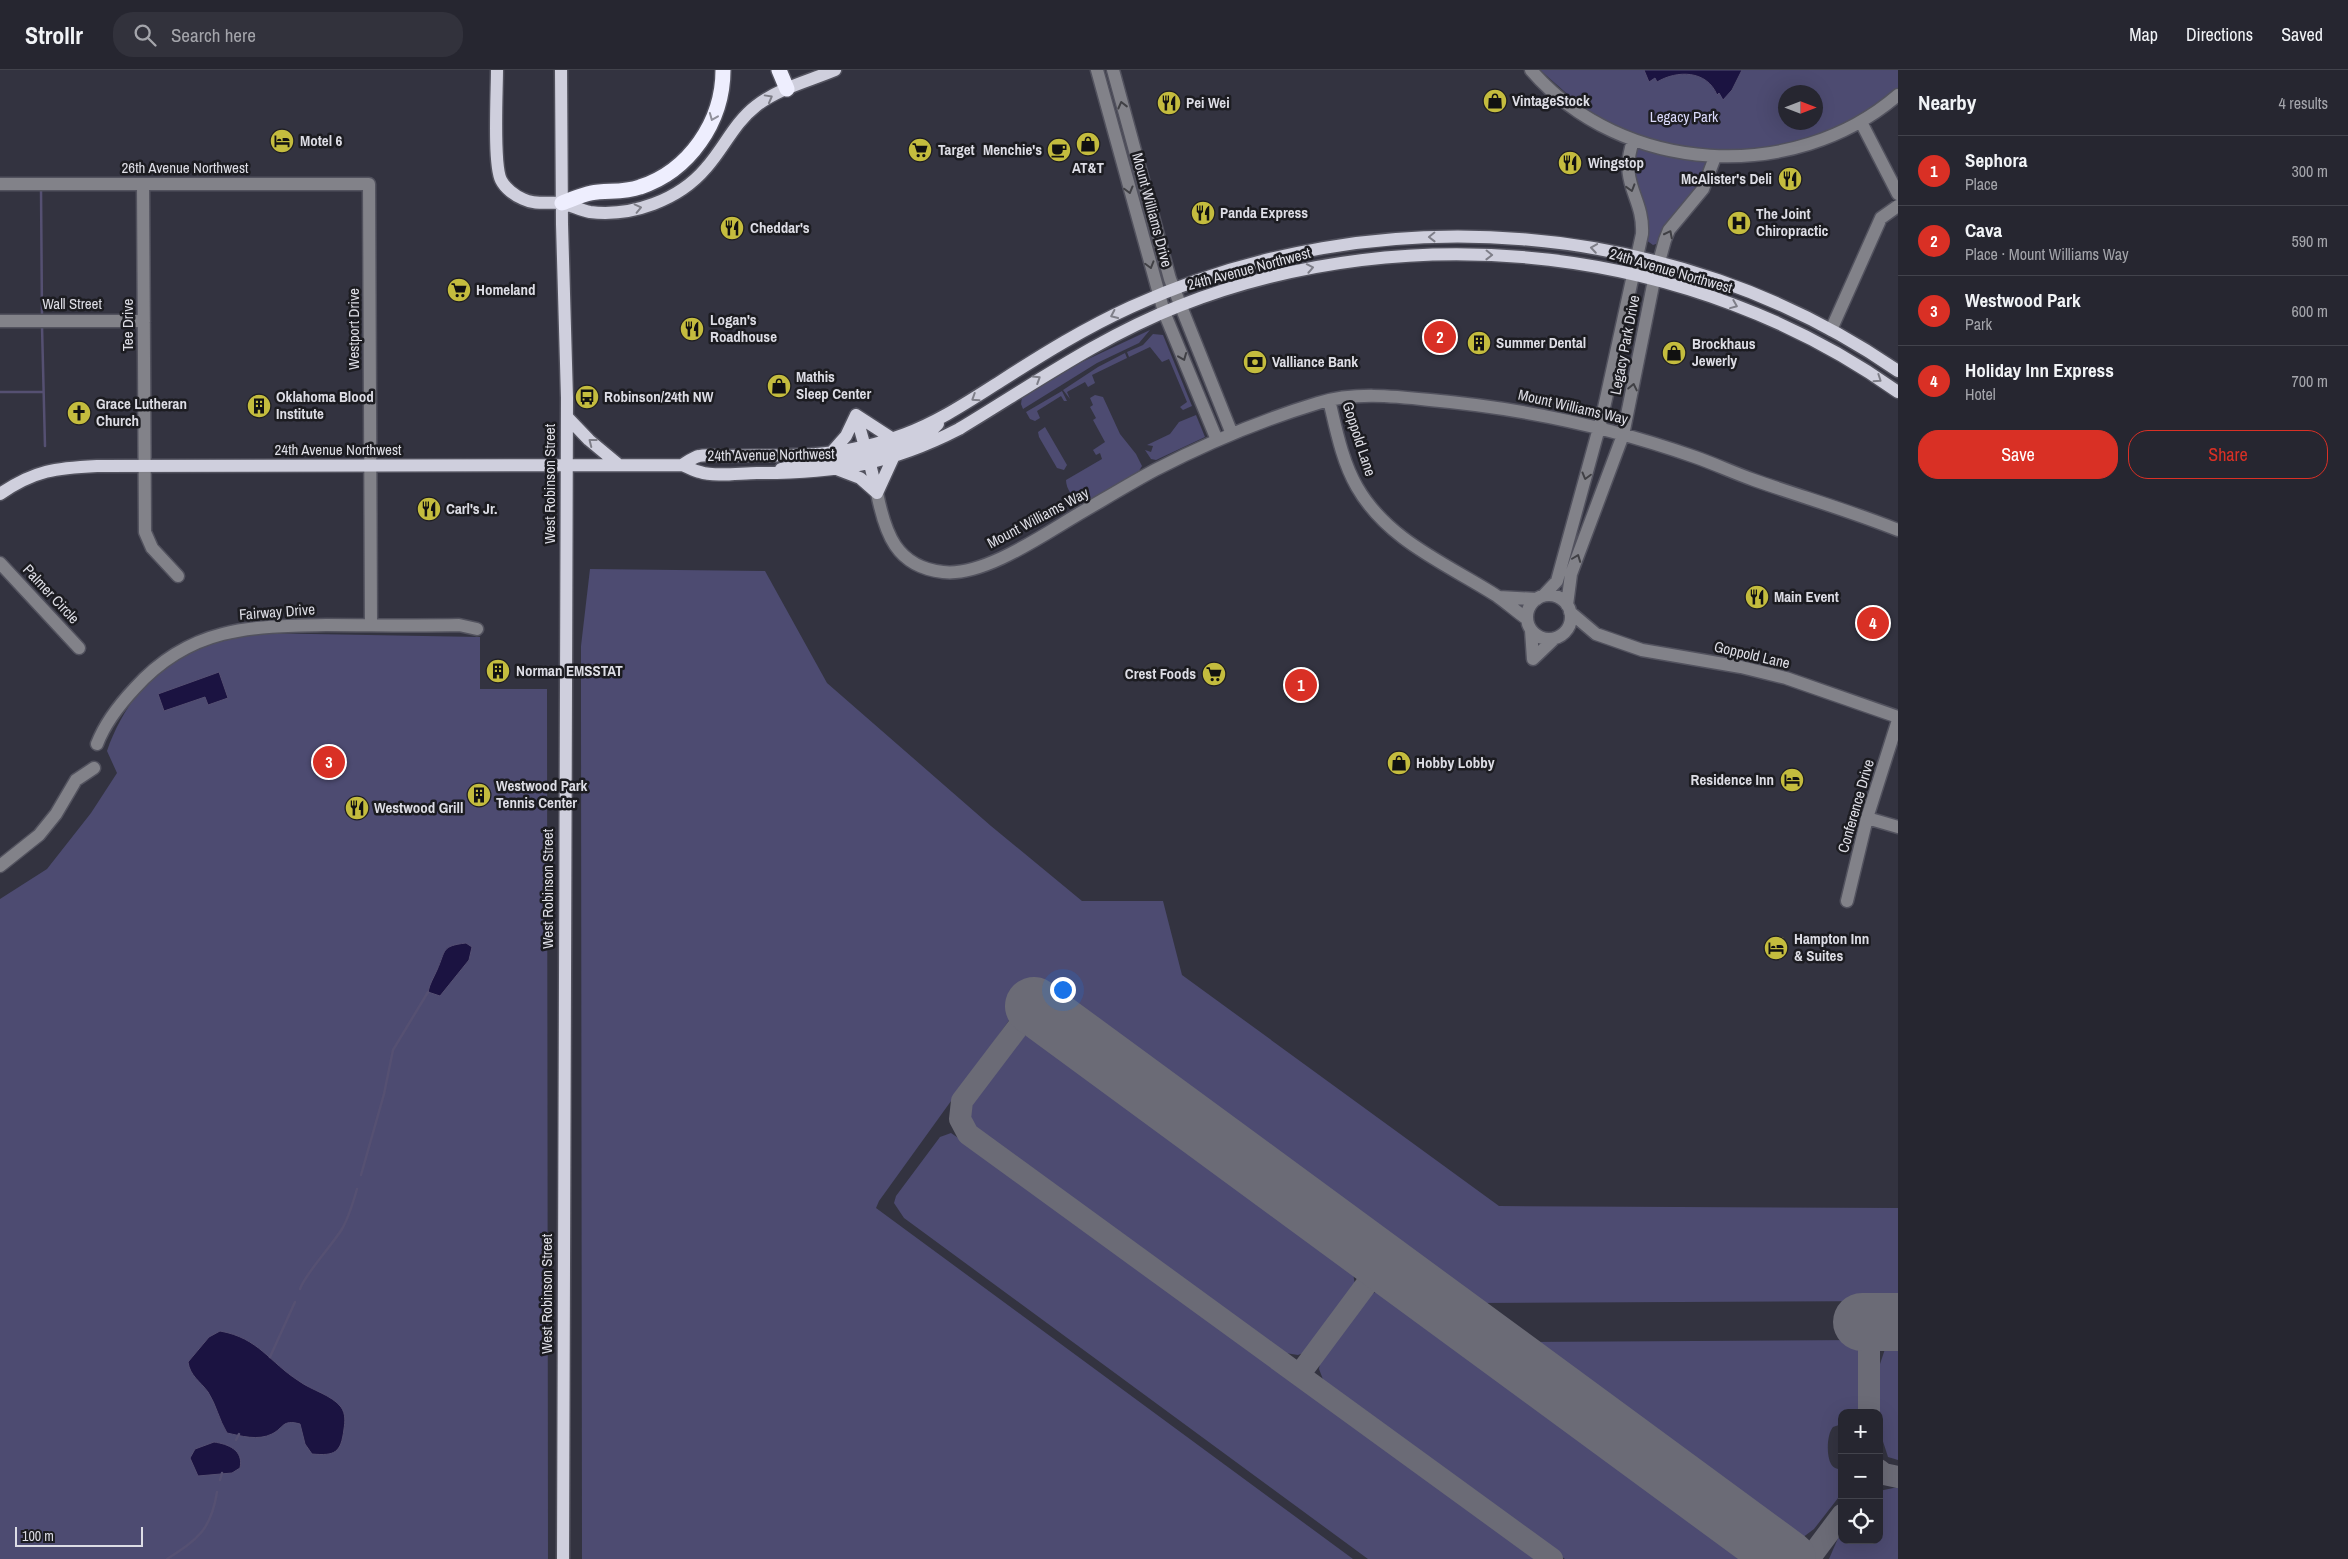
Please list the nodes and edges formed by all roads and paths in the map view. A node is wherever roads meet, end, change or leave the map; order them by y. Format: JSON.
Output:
{"nodes":[{"id":1,"x":497,"y":70,"type":"edge"},
{"id":2,"x":561,"y":70,"type":"edge"},
{"id":3,"x":723,"y":70,"type":"edge"},
{"id":4,"x":779,"y":70,"type":"edge"},
{"id":5,"x":788,"y":70,"type":"edge"},
{"id":6,"x":835,"y":70,"type":"edge"},
{"id":7,"x":1097,"y":70,"type":"edge"},
{"id":8,"x":1113,"y":70,"type":"edge"},
{"id":9,"x":1531,"y":70,"type":"edge"},
{"id":10,"x":791,"y":88,"type":"junction"},
{"id":11,"x":1898,"y":95,"type":"edge"},
{"id":12,"x":1861,"y":122,"type":"junction"},
{"id":13,"x":1633,"y":141,"type":"junction"},
{"id":14,"x":1715,"y":157,"type":"junction"},
{"id":15,"x":0,"y":184,"type":"edge"},
{"id":16,"x":143,"y":184,"type":"junction"},
{"id":17,"x":369,"y":184,"type":"joint"},
{"id":18,"x":1898,"y":194,"type":"edge"},
{"id":19,"x":562,"y":203,"type":"junction"},
{"id":20,"x":1898,"y":206,"type":"edge"},
{"id":21,"x":1637,"y":256,"type":"junction"},
{"id":22,"x":1659,"y":261,"type":"junction"},
{"id":23,"x":1633,"y":274,"type":"junction"},
{"id":24,"x":1654,"y":280,"type":"junction"},
{"id":25,"x":1174,"y":290,"type":"junction"},
{"id":26,"x":1159,"y":296,"type":"junction"},
{"id":27,"x":1179,"y":306,"type":"junction"},
{"id":28,"x":1164,"y":312,"type":"junction"},
{"id":29,"x":0,"y":321,"type":"edge"},
{"id":30,"x":144,"y":321,"type":"junction"},
{"id":31,"x":1831,"y":330,"type":"junction"},
{"id":32,"x":1898,"y":371,"type":"edge"},
{"id":33,"x":1898,"y":392,"type":"edge"},
{"id":34,"x":1329,"y":400,"type":"junction"},
{"id":35,"x":856,"y":414,"type":"junction"},
{"id":36,"x":946,"y":416,"type":"junction"},
{"id":37,"x":567,"y":417,"type":"junction"},
{"id":38,"x":1599,"y":429,"type":"junction"},
{"id":39,"x":1232,"y":434,"type":"junction"},
{"id":40,"x":1623,"y":435,"type":"junction"},
{"id":41,"x":893,"y":438,"type":"junction"},
{"id":42,"x":1217,"y":440,"type":"junction"},
{"id":43,"x":865,"y":446,"type":"junction"},
{"id":44,"x":831,"y":453,"type":"junction"},
{"id":45,"x":893,"y":458,"type":"junction"},
{"id":46,"x":870,"y":464,"type":"junction"},
{"id":47,"x":566,"y":465,"type":"junction"},
{"id":48,"x":619,"y":465,"type":"junction"},
{"id":49,"x":682,"y":465,"type":"junction"},
{"id":50,"x":144,"y":466,"type":"junction"},
{"id":51,"x":370,"y":466,"type":"junction"},
{"id":52,"x":838,"y":470,"type":"junction"},
{"id":53,"x":765,"y":473,"type":"junction"},
{"id":54,"x":877,"y":493,"type":"junction"},
{"id":55,"x":0,"y":494,"type":"edge"},
{"id":56,"x":1898,"y":530,"type":"edge"},
{"id":57,"x":0,"y":563,"type":"edge"},
{"id":58,"x":178,"y":576,"type":"dead end"},
{"id":59,"x":1499,"y":597,"type":"junction"},
{"id":60,"x":1540,"y":597,"type":"junction"},
{"id":61,"x":1568,"y":609,"type":"junction"},
{"id":62,"x":371,"y":624,"type":"junction"},
{"id":63,"x":1529,"y":625,"type":"junction"},
{"id":64,"x":477,"y":629,"type":"dead end"},
{"id":65,"x":1596,"y":634,"type":"junction"},
{"id":66,"x":1559,"y":636,"type":"junction"},
{"id":67,"x":79,"y":648,"type":"dead end"},
{"id":68,"x":1898,"y":719,"type":"edge"},
{"id":69,"x":97,"y":744,"type":"dead end"},
{"id":70,"x":94,"y":768,"type":"dead end"},
{"id":71,"x":1867,"y":818,"type":"junction"},
{"id":72,"x":1898,"y":827,"type":"edge"},
{"id":73,"x":0,"y":866,"type":"edge"},
{"id":74,"x":1847,"y":901,"type":"dead end"},
{"id":75,"x":563,"y":1559,"type":"edge"}],
"edges":[{"from":1,"to":19,"type":"main road"},
{"from":2,"to":19,"type":"main road","name":"West Robinson Street"},
{"from":3,"to":19,"type":"highway","one_way":true},
{"from":4,"to":10,"type":"highway"},
{"from":5,"to":10,"type":"highway"},
{"from":6,"to":10,"type":"main road"},
{"from":7,"to":26,"type":"street","name":"Mount Williams Drive","one_way":true},
{"from":25,"to":8,"type":"street","name":"Mount Williams Drive","one_way":true},
{"from":9,"to":13,"type":"street"},
{"from":19,"to":10,"type":"main road","one_way":true},
{"from":11,"to":12,"type":"street"},
{"from":12,"to":14,"type":"street"},
{"from":12,"to":18,"type":"street"},
{"from":13,"to":14,"type":"street"},
{"from":13,"to":21,"type":"street","name":"Legacy Park Drive","one_way":true},
{"from":22,"to":14,"type":"street","name":"Legacy Park Drive","one_way":true},
{"from":15,"to":16,"type":"street","name":"26th Avenue Northwest"},
{"from":16,"to":17,"type":"street","name":"26th Avenue Northwest"},
{"from":16,"to":30,"type":"street","name":"Tee Drive"},
{"from":17,"to":51,"type":"street","name":"Westport Drive"},
{"from":19,"to":37,"type":"main road","name":"West Robinson Street"},
{"from":20,"to":31,"type":"street"},
{"from":21,"to":22,"type":"main road","name":"24th Avenue Northwest"},
{"from":21,"to":23,"type":"street","name":"Legacy Park Drive"},
{"from":21,"to":25,"type":"main road","name":"24th Avenue Northwest","one_way":true},
{"from":22,"to":24,"type":"street","name":"Legacy Park Drive"},
{"from":22,"to":31,"type":"main road","name":"24th Avenue Northwest"},
{"from":23,"to":24,"type":"main road","name":"24th Avenue Northwest"},
{"from":27,"to":23,"type":"main road","name":"24th Avenue Northwest","one_way":true},
{"from":23,"to":38,"type":"street","name":"Legacy Park Drive"},
{"from":24,"to":33,"type":"main road","name":"24th Avenue Northwest","one_way":true},
{"from":40,"to":24,"type":"street","name":"Legacy Park Drive","one_way":true},
{"from":25,"to":26,"type":"main road","name":"24th Avenue Northwest"},
{"from":25,"to":27,"type":"street","name":"Mount Williams Drive"},
{"from":26,"to":28,"type":"street","name":"Mount Williams Drive"},
{"from":26,"to":36,"type":"main road","name":"24th Avenue Northwest","one_way":true},
{"from":27,"to":28,"type":"main road","name":"24th Avenue Northwest"},
{"from":27,"to":39,"type":"street","name":"Mount Williams Drive"},
{"from":28,"to":42,"type":"street","name":"Mount Williams Drive","one_way":true},
{"from":45,"to":28,"type":"main road","name":"24th Avenue Northwest","one_way":true},
{"from":29,"to":30,"type":"street","name":"Wall Street"},
{"from":30,"to":50,"type":"street","name":"Tee Drive"},
{"from":31,"to":32,"type":"main road","name":"24th Avenue Northwest"},
{"from":34,"to":38,"type":"street","name":"Mount Williams Way"},
{"from":34,"to":39,"type":"street","name":"Mount Williams Way"},
{"from":34,"to":59,"type":"street","name":"Goppold Lane"},
{"from":35,"to":41,"type":"main road"},
{"from":35,"to":43,"type":"main road"},
{"from":35,"to":44,"type":"main road"},
{"from":36,"to":41,"type":"main road","name":"24th Avenue Northwest"},
{"from":36,"to":46,"type":"main road"},
{"from":37,"to":47,"type":"main road","name":"West Robinson Street"},
{"from":48,"to":37,"type":"main road","one_way":true},
{"from":38,"to":40,"type":"street","name":"Mount Williams Way"},
{"from":38,"to":60,"type":"street","name":"Legacy Park Drive","one_way":true},
{"from":39,"to":42,"type":"street","name":"Mount Williams Way"},
{"from":40,"to":56,"type":"street","name":"Mount Williams Way"},
{"from":61,"to":40,"type":"street","name":"Legacy Park Drive","one_way":true},
{"from":41,"to":43,"type":"main road","name":"24th Avenue Northwest"},
{"from":42,"to":54,"type":"street","name":"Mount Williams Way"},
{"from":43,"to":44,"type":"main road","name":"24th Avenue Northwest"},
{"from":43,"to":53,"type":"main road"},
{"from":44,"to":49,"type":"main road","name":"24th Avenue Northwest"},
{"from":45,"to":46,"type":"main road","name":"24th Avenue Northwest"},
{"from":45,"to":54,"type":"main road"},
{"from":46,"to":52,"type":"main road","name":"24th Avenue Northwest"},
{"from":46,"to":54,"type":"main road"},
{"from":47,"to":48,"type":"main road","name":"24th Avenue Northwest"},
{"from":47,"to":51,"type":"main road","name":"24th Avenue Northwest"},
{"from":47,"to":75,"type":"main road","name":"West Robinson Street"},
{"from":48,"to":49,"type":"main road","name":"24th Avenue Northwest"},
{"from":49,"to":53,"type":"main road","name":"24th Avenue Northwest"},
{"from":50,"to":51,"type":"main road","name":"24th Avenue Northwest"},
{"from":50,"to":55,"type":"main road","name":"24th Avenue Northwest"},
{"from":50,"to":58,"type":"street","name":"Tee Drive"},
{"from":51,"to":62,"type":"street","name":"Westport Drive"},
{"from":52,"to":53,"type":"main road","name":"24th Avenue Northwest"},
{"from":52,"to":54,"type":"main road"},
{"from":57,"to":67,"type":"street","name":"Palmer Circle"},
{"from":59,"to":60,"type":"street","name":"Goppold Lane"},
{"from":59,"to":63,"type":"street","name":"Goppold Lane"},
{"from":60,"to":61,"type":"street"},
{"from":60,"to":63,"type":"street"},
{"from":61,"to":65,"type":"street","name":"Goppold Lane"},
{"from":61,"to":66,"type":"street"},
{"from":62,"to":64,"type":"street","name":"Fairway Drive"},
{"from":62,"to":69,"type":"street","name":"Fairway Drive"},
{"from":63,"to":66,"type":"street"},
{"from":63,"to":66,"type":"street"},
{"from":65,"to":66,"type":"street","name":"Goppold Lane"},
{"from":65,"to":68,"type":"street","name":"Goppold Lane"},
{"from":68,"to":71,"type":"street","name":"Conference Drive"},
{"from":70,"to":73,"type":"street"},
{"from":71,"to":72,"type":"street"},
{"from":71,"to":74,"type":"street","name":"Conference Drive"}]}
